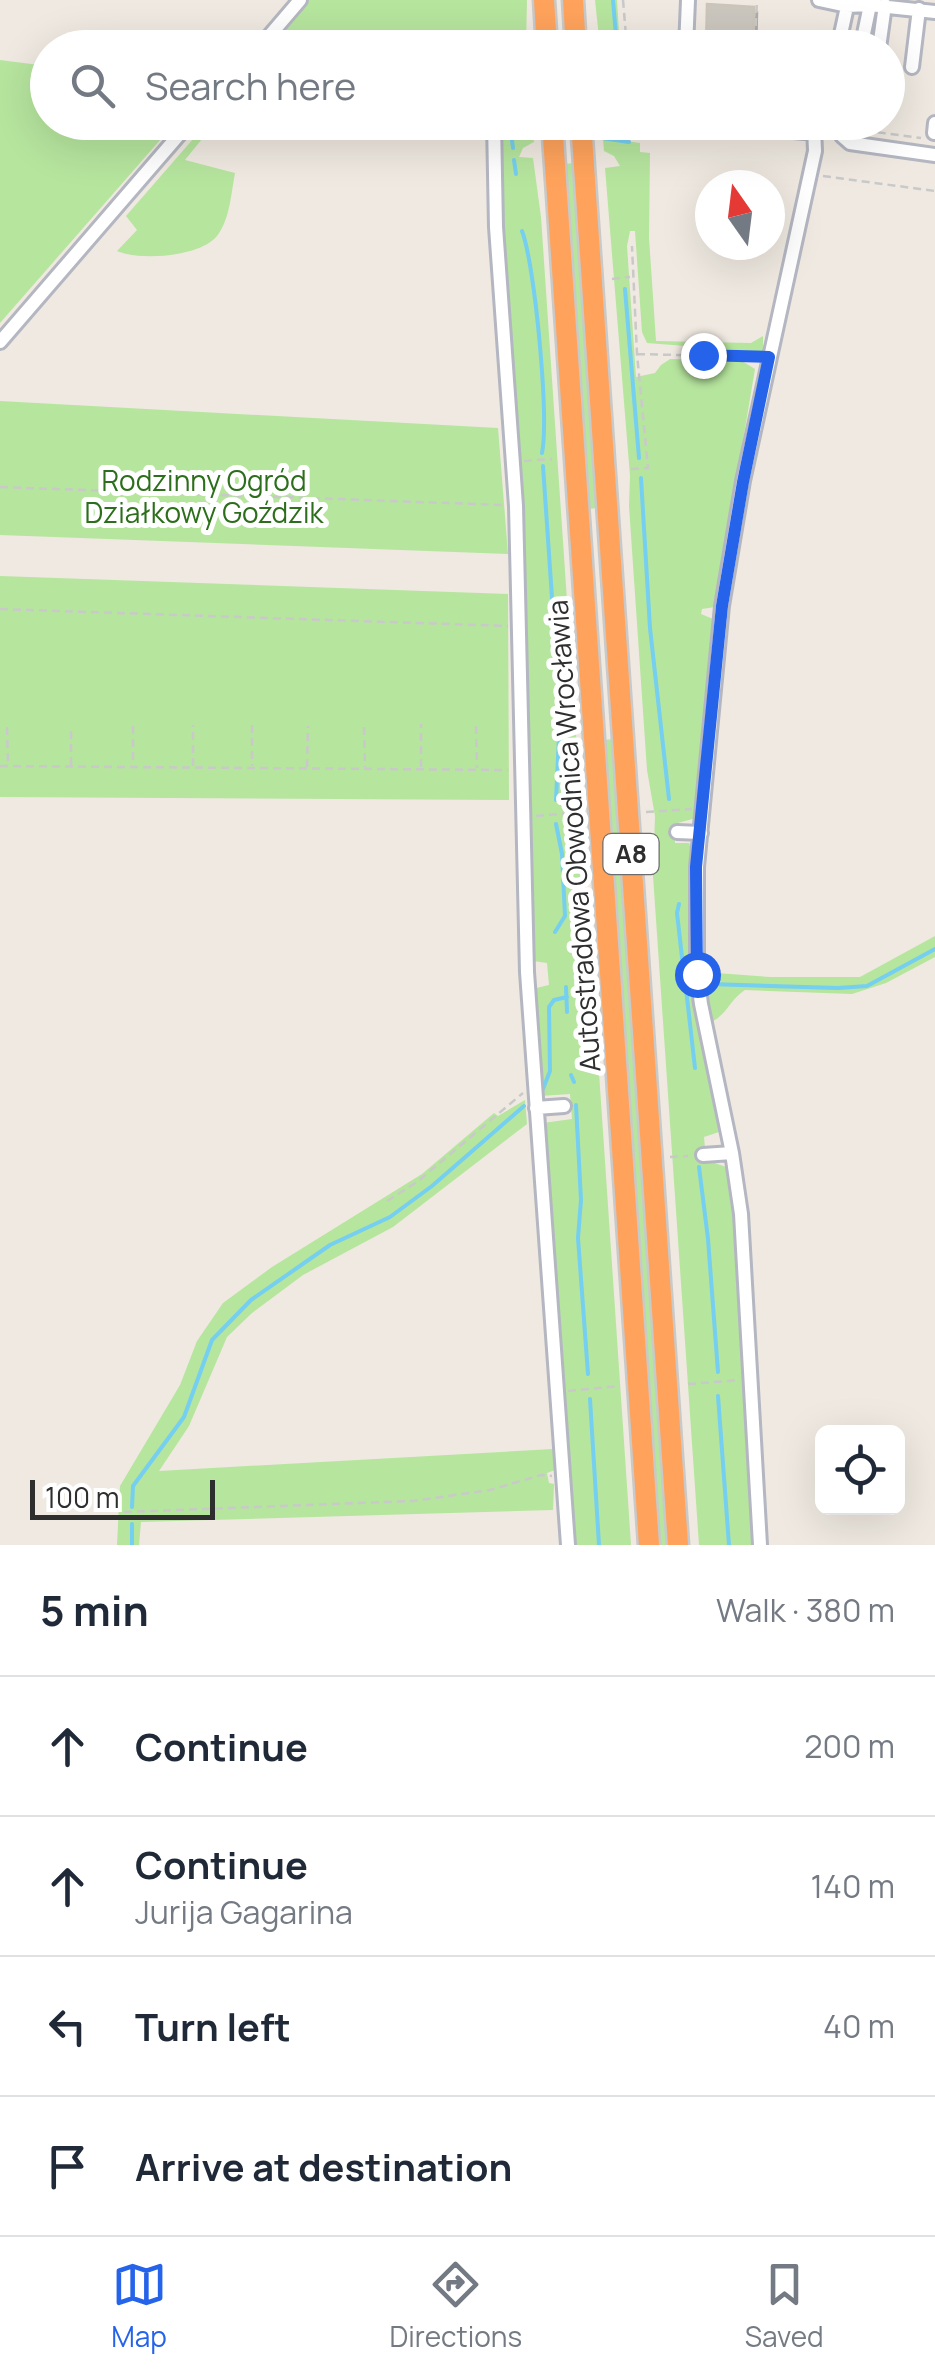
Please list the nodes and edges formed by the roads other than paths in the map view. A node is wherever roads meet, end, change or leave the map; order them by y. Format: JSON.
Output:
{"nodes":[{"id":1,"x":300,"y":0,"type":"edge"},
{"id":2,"x":544,"y":0,"type":"edge"},
{"id":3,"x":573,"y":0,"type":"edge"},
{"id":4,"x":688,"y":0,"type":"edge"},
{"id":5,"x":819,"y":0,"type":"edge"},
{"id":6,"x":848,"y":3,"type":"edge"},
{"id":7,"x":877,"y":5,"type":"junction"},
{"id":8,"x":919,"y":9,"type":"junction"},
{"id":9,"x":935,"y":12,"type":"edge"},
{"id":10,"x":274,"y":30,"type":"edge"},
{"id":11,"x":546,"y":30,"type":"edge"},
{"id":12,"x":575,"y":30,"type":"edge"},
{"id":13,"x":687,"y":30,"type":"edge"},
{"id":14,"x":842,"y":30,"type":"edge"},
{"id":15,"x":868,"y":30,"type":"edge"},
{"id":16,"x":878,"y":30,"type":"edge"},
{"id":17,"x":912,"y":68,"type":"dead end"},
{"id":18,"x":935,"y":124,"type":"edge"},
{"id":19,"x":934,"y":136,"type":"edge"},
{"id":20,"x":174,"y":140,"type":"edge"},
{"id":21,"x":494,"y":140,"type":"edge"},
{"id":22,"x":553,"y":140,"type":"edge"},
{"id":23,"x":583,"y":140,"type":"edge"},
{"id":24,"x":816,"y":140,"type":"edge"},
{"id":25,"x":846,"y":140,"type":"edge"},
{"id":26,"x":935,"y":155,"type":"edge"},
{"id":27,"x":0,"y":342,"type":"edge"},
{"id":28,"x":677,"y":832,"type":"dead end"},
{"id":29,"x":701,"y":833,"type":"junction"},
{"id":30,"x":564,"y":1106,"type":"dead end"},
{"id":31,"x":536,"y":1108,"type":"junction"},
{"id":32,"x":732,"y":1153,"type":"junction"},
{"id":33,"x":704,"y":1155,"type":"road end"},
{"id":34,"x":568,"y":1545,"type":"edge"},
{"id":35,"x":649,"y":1545,"type":"edge"},
{"id":36,"x":678,"y":1545,"type":"edge"},
{"id":37,"x":760,"y":1545,"type":"edge"}],
"edges":[{"from":1,"to":10,"type":"street"},
{"from":2,"to":11,"type":"highway"},
{"from":3,"to":12,"type":"highway"},
{"from":4,"to":13,"type":"street"},
{"from":5,"to":6,"type":"street"},
{"from":6,"to":7,"type":"street"},
{"from":6,"to":14,"type":"street"},
{"from":7,"to":8,"type":"street"},
{"from":7,"to":15,"type":"street"},
{"from":7,"to":16,"type":"street"},
{"from":8,"to":9,"type":"street"},
{"from":8,"to":17,"type":"street"},
{"from":18,"to":19,"type":"street"},
{"from":20,"to":27,"type":"street"},
{"from":21,"to":31,"type":"street"},
{"from":22,"to":35,"type":"highway","name":"Autostradowa Obwodnica Wrocławia","number":"A8"},
{"from":23,"to":36,"type":"highway","name":"Autostradowa Obwodnica Wrocławia","number":"A8"},
{"from":24,"to":29,"type":"street"},
{"from":25,"to":26,"type":"street"},
{"from":28,"to":29,"type":"street"},
{"from":29,"to":32,"type":"street"},
{"from":30,"to":31,"type":"street"},
{"from":31,"to":34,"type":"street"},
{"from":32,"to":33,"type":"street"},
{"from":32,"to":37,"type":"street"}]}
